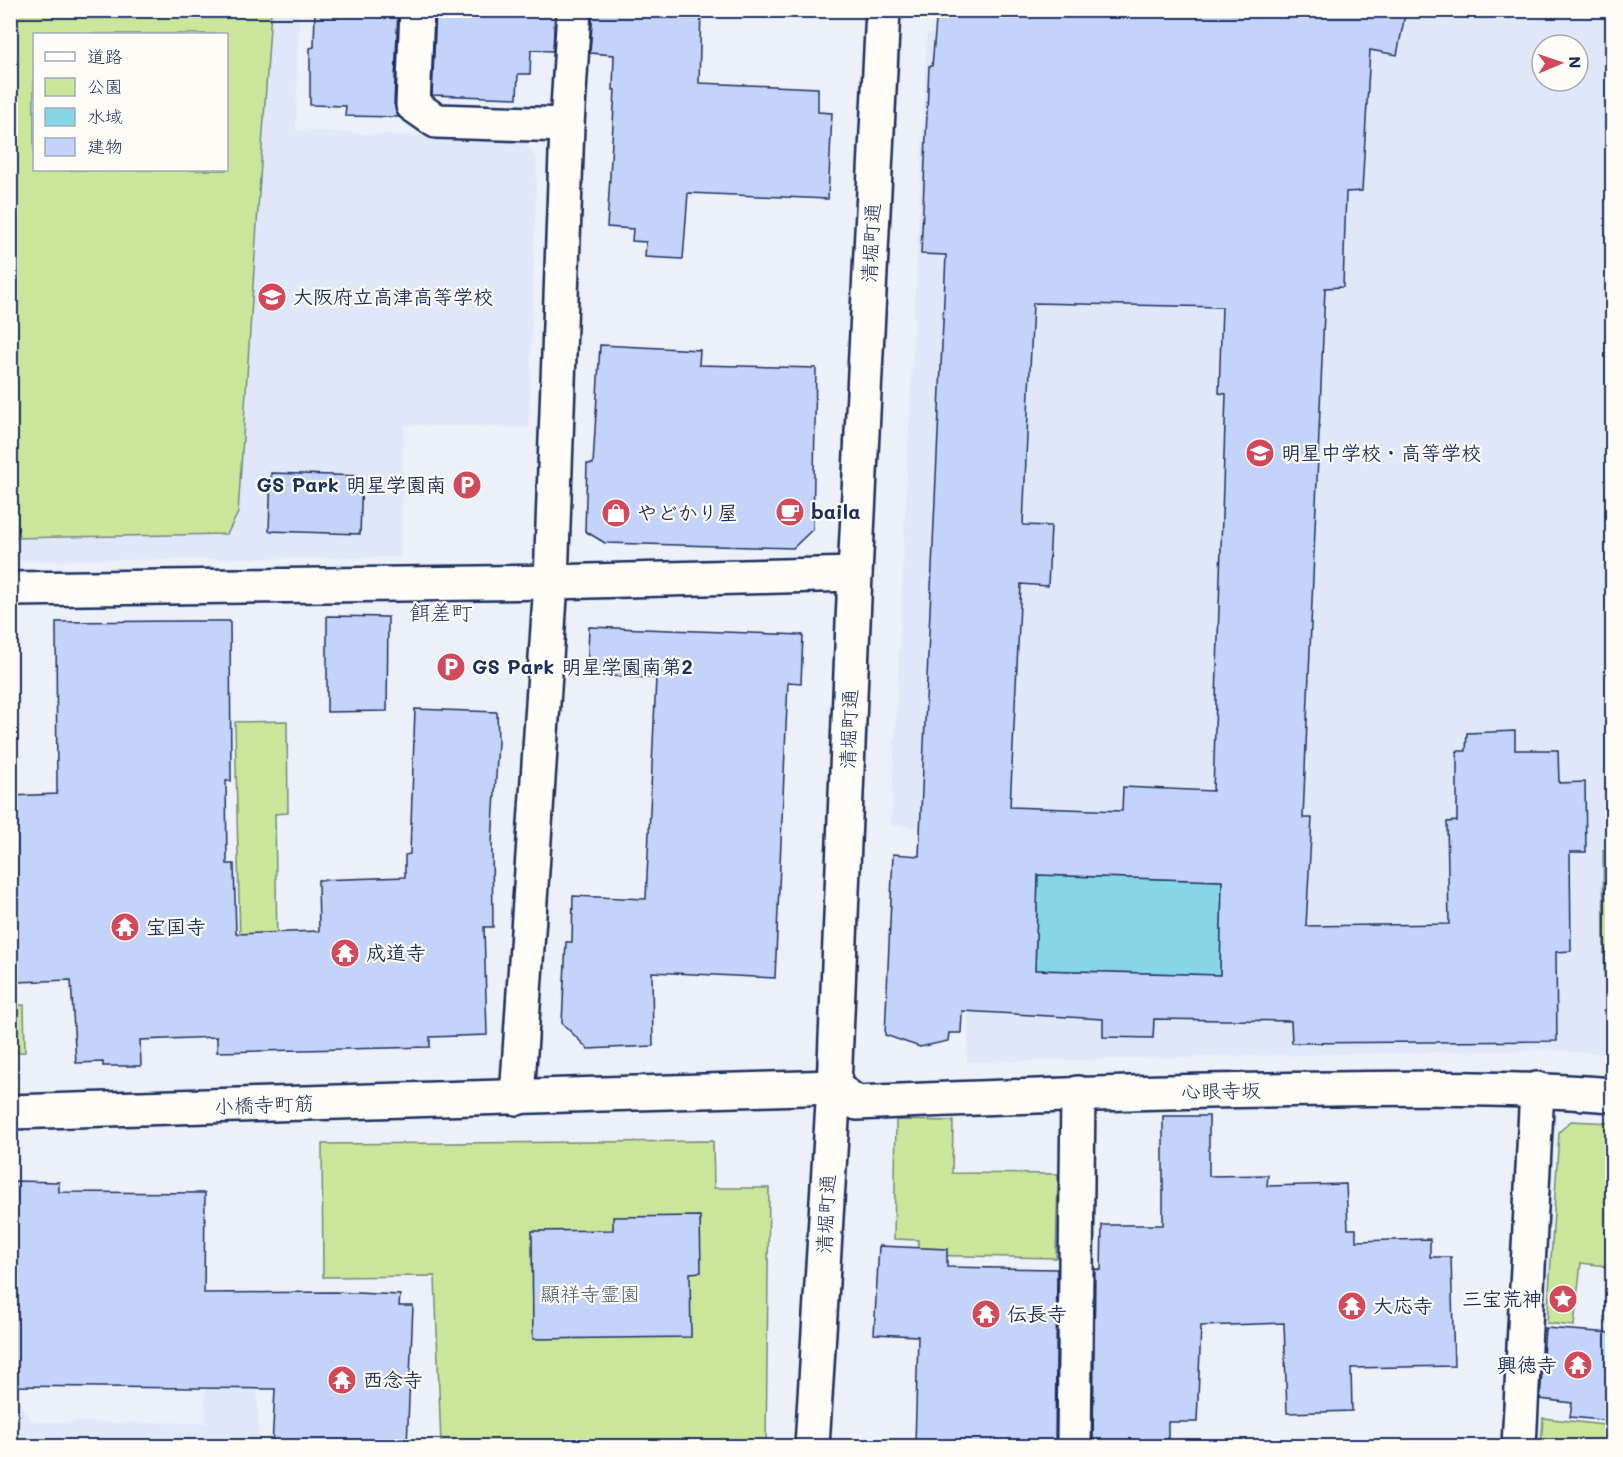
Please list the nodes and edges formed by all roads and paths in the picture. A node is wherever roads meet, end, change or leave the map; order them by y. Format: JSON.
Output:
{"nodes":[{"id":1,"x":417,"y":10,"type":"edge"},
{"id":2,"x":574,"y":10,"type":"edge"},
{"id":3,"x":883,"y":10,"type":"edge"},
{"id":4,"x":567,"y":125,"type":"junction"},
{"id":5,"x":855,"y":574,"type":"junction"},
{"id":6,"x":550,"y":582,"type":"junction"},
{"id":7,"x":10,"y":589,"type":"edge"},
{"id":8,"x":834,"y":1087,"type":"junction"},
{"id":9,"x":1537,"y":1089,"type":"junction"},
{"id":10,"x":1078,"y":1094,"type":"junction"},
{"id":11,"x":1612,"y":1095,"type":"edge"},
{"id":12,"x":517,"y":1098,"type":"junction"},
{"id":13,"x":10,"y":1112,"type":"edge"},
{"id":14,"x":813,"y":1446,"type":"edge"},
{"id":15,"x":1074,"y":1446,"type":"edge"},
{"id":16,"x":1519,"y":1446,"type":"edge"}],
"edges":[{"from":1,"to":4,"type":"street"},
{"from":2,"to":4,"type":"street"},
{"from":3,"to":5,"type":"street","name":"清堀町通"},
{"from":4,"to":6,"type":"street"},
{"from":5,"to":6,"type":"street"},
{"from":5,"to":8,"type":"street","name":"清堀町通"},
{"from":6,"to":7,"type":"street"},
{"from":6,"to":12,"type":"street"},
{"from":8,"to":10,"type":"street","name":"心眼寺坂"},
{"from":8,"to":12,"type":"street","name":"小橋寺町筋"},
{"from":8,"to":14,"type":"street","name":"清堀町通"},
{"from":9,"to":10,"type":"street","name":"心眼寺坂"},
{"from":9,"to":11,"type":"street","name":"心眼寺坂"},
{"from":9,"to":16,"type":"street"},
{"from":10,"to":15,"type":"street"},
{"from":12,"to":13,"type":"street","name":"小橋寺町筋"}]}
